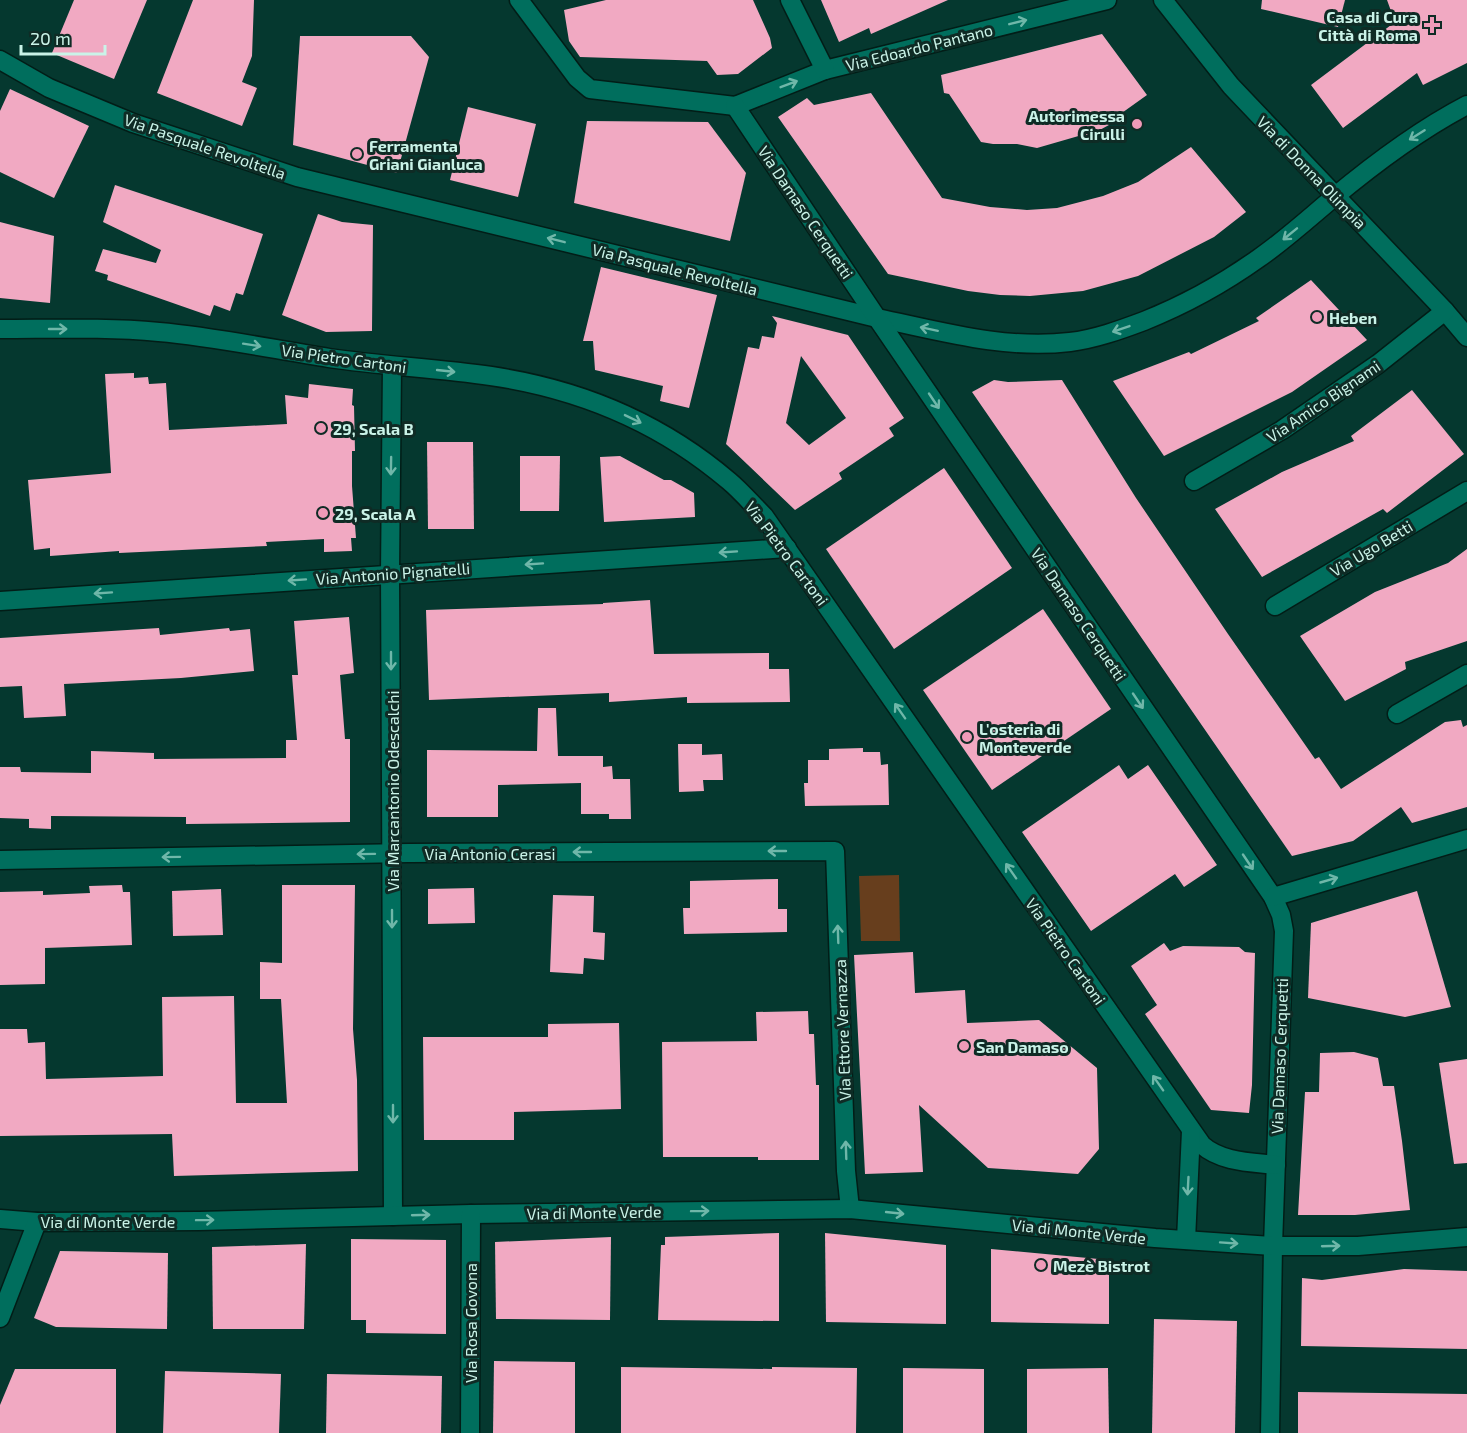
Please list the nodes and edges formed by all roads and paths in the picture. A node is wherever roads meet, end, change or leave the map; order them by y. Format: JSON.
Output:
{"nodes":[{"id":1,"x":519,"y":0,"type":"edge"},
{"id":2,"x":790,"y":0,"type":"edge"},
{"id":3,"x":1107,"y":0,"type":"edge"},
{"id":4,"x":1163,"y":0,"type":"edge"},
{"id":5,"x":0,"y":60,"type":"edge"},
{"id":6,"x":825,"y":70,"type":"junction"},
{"id":7,"x":735,"y":105,"type":"junction"},
{"id":8,"x":1467,"y":105,"type":"edge"},
{"id":9,"x":1335,"y":196,"type":"junction"},
{"id":10,"x":1445,"y":311,"type":"junction"},
{"id":11,"x":877,"y":318,"type":"junction"},
{"id":12,"x":0,"y":330,"type":"edge"},
{"id":13,"x":1467,"y":337,"type":"edge"},
{"id":14,"x":392,"y":366,"type":"junction"},
{"id":15,"x":1194,"y":481,"type":"dead end"},
{"id":16,"x":1467,"y":491,"type":"edge"},
{"id":17,"x":787,"y":549,"type":"junction"},
{"id":18,"x":390,"y":573,"type":"junction"},
{"id":19,"x":0,"y":601,"type":"edge"},
{"id":20,"x":1275,"y":606,"type":"dead end"},
{"id":21,"x":1467,"y":674,"type":"edge"},
{"id":22,"x":1397,"y":714,"type":"dead end"},
{"id":23,"x":1467,"y":839,"type":"edge"},
{"id":24,"x":836,"y":851,"type":"joint"},
{"id":25,"x":392,"y":853,"type":"junction"},
{"id":26,"x":0,"y":860,"type":"edge"},
{"id":27,"x":1272,"y":897,"type":"junction"},
{"id":28,"x":1191,"y":1131,"type":"junction"},
{"id":29,"x":1276,"y":1166,"type":"junction"},
{"id":30,"x":850,"y":1209,"type":"junction"},
{"id":31,"x":471,"y":1214,"type":"junction"},
{"id":32,"x":393,"y":1216,"type":"junction"},
{"id":33,"x":0,"y":1219,"type":"edge"},
{"id":34,"x":37,"y":1222,"type":"junction"},
{"id":35,"x":1467,"y":1237,"type":"edge"},
{"id":36,"x":1186,"y":1240,"type":"junction"},
{"id":37,"x":1273,"y":1246,"type":"junction"},
{"id":38,"x":0,"y":1318,"type":"edge"},
{"id":39,"x":470,"y":1433,"type":"edge"},
{"id":40,"x":1270,"y":1433,"type":"edge"}],
"edges":[{"from":1,"to":7,"type":"street"},
{"from":2,"to":6,"type":"street"},
{"from":6,"to":3,"type":"street","name":"Via Edoardo Pantano","one_way":true},
{"from":4,"to":9,"type":"street","name":"Via di Donna Olimpia"},
{"from":11,"to":5,"type":"street","name":"Via Pasquale Revoltella","one_way":true},
{"from":7,"to":6,"type":"street","name":"Via Edoardo Pantano","one_way":true},
{"from":7,"to":11,"type":"street","name":"Via Damaso Cerquetti"},
{"from":8,"to":9,"type":"street","name":"Via Pasquale Revoltella","one_way":true},
{"from":9,"to":10,"type":"street","name":"Via di Donna Olimpia"},
{"from":9,"to":11,"type":"street","name":"Via Pasquale Revoltella","one_way":true},
{"from":10,"to":13,"type":"street","name":"Via di Donna Olimpia"},
{"from":10,"to":15,"type":"street","name":"Via Amico Bignami"},
{"from":11,"to":27,"type":"street","name":"Via Damaso Cerquetti","one_way":true},
{"from":12,"to":14,"type":"street","name":"Via Pietro Cartoni","one_way":true},
{"from":14,"to":17,"type":"street","name":"Via Pietro Cartoni","one_way":true},
{"from":14,"to":18,"type":"street","name":"Via Marcantonio Odescalchi","one_way":true},
{"from":16,"to":20,"type":"street","name":"Via Ugo Betti"},
{"from":17,"to":18,"type":"street","name":"Via Antonio Pignatelli","one_way":true},
{"from":28,"to":17,"type":"street","name":"Via Pietro Cartoni","one_way":true},
{"from":18,"to":19,"type":"street","name":"Via Antonio Pignatelli","one_way":true},
{"from":18,"to":25,"type":"street","name":"Via Marcantonio Odescalchi","one_way":true},
{"from":21,"to":22,"type":"street"},
{"from":27,"to":23,"type":"street","one_way":true},
{"from":24,"to":25,"type":"street","name":"Via Antonio Cerasi","one_way":true},
{"from":30,"to":24,"type":"street","name":"Via Ettore Vernazza","one_way":true},
{"from":25,"to":26,"type":"street","name":"Via Antonio Cerasi","one_way":true},
{"from":25,"to":32,"type":"street","name":"Via Marcantonio Odescalchi","one_way":true},
{"from":27,"to":29,"type":"street","name":"Via Damaso Cerquetti"},
{"from":28,"to":29,"type":"street","name":"Via Pietro Cartoni"},
{"from":28,"to":36,"type":"street","one_way":true},
{"from":29,"to":37,"type":"street","name":"Via Damaso Cerquetti"},
{"from":31,"to":30,"type":"street","name":"Via di Monte Verde","one_way":true},
{"from":30,"to":36,"type":"street","name":"Via di Monte Verde","one_way":true},
{"from":32,"to":31,"type":"street","name":"Via di Monte Verde","one_way":true},
{"from":31,"to":39,"type":"street","name":"Via Rosa Govona"},
{"from":34,"to":32,"type":"street","name":"Via di Monte Verde","one_way":true},
{"from":33,"to":34,"type":"street","name":"Via di Monte Verde"},
{"from":34,"to":38,"type":"street"},
{"from":37,"to":35,"type":"street","one_way":true},
{"from":36,"to":37,"type":"street","name":"Via di Monte Verde","one_way":true},
{"from":37,"to":40,"type":"street","name":"Via Damaso Cerquetti"}]}
